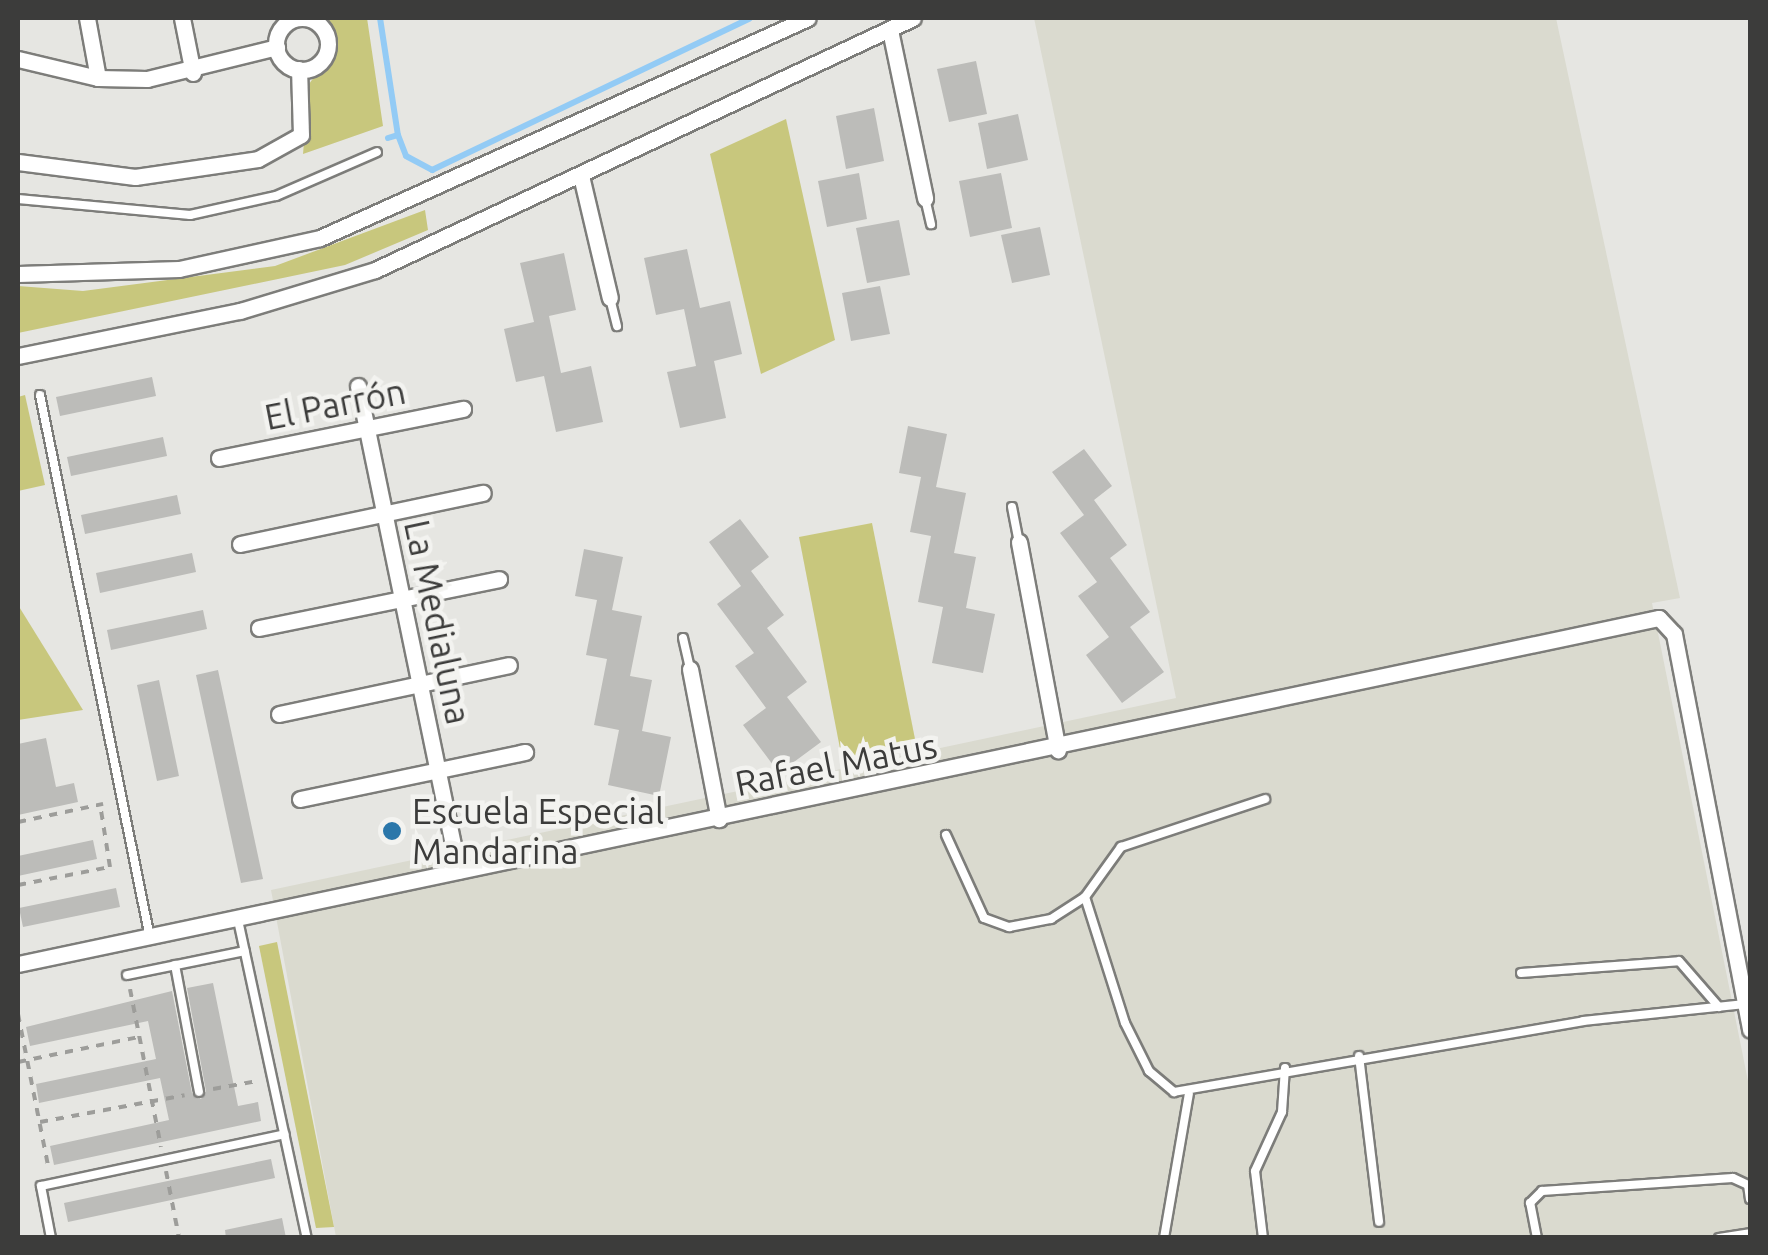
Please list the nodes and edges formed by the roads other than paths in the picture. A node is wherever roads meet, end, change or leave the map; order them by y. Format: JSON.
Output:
{"nodes":[{"id":1,"x":87,"y":18,"type":"edge"},
{"id":2,"x":182,"y":18,"type":"edge"},
{"id":3,"x":808,"y":18,"type":"edge"},
{"id":4,"x":914,"y":18,"type":"edge"},
{"id":5,"x":292,"y":19,"type":"edge"},
{"id":6,"x":890,"y":30,"type":"junction"},
{"id":7,"x":277,"y":47,"type":"junction"},
{"id":8,"x":18,"y":58,"type":"edge"},
{"id":9,"x":299,"y":70,"type":"junction"},
{"id":10,"x":193,"y":73,"type":"junction"},
{"id":11,"x":98,"y":78,"type":"junction"},
{"id":12,"x":377,"y":152,"type":"dead end"},
{"id":13,"x":18,"y":162,"type":"edge"},
{"id":14,"x":582,"y":180,"type":"junction"},
{"id":15,"x":925,"y":198,"type":"joint"},
{"id":16,"x":18,"y":199,"type":"edge"},
{"id":17,"x":931,"y":224,"type":"dead end"},
{"id":18,"x":18,"y":274,"type":"edge"},
{"id":19,"x":610,"y":298,"type":"joint"},
{"id":20,"x":618,"y":326,"type":"dead end"},
{"id":21,"x":18,"y":356,"type":"edge"},
{"id":22,"x":358,"y":386,"type":"dead end"},
{"id":23,"x":40,"y":394,"type":"dead end"},
{"id":24,"x":464,"y":409,"type":"dead end"},
{"id":25,"x":367,"y":428,"type":"junction"},
{"id":26,"x":219,"y":458,"type":"dead end"},
{"id":27,"x":483,"y":493,"type":"dead end"},
{"id":28,"x":1012,"y":508,"type":"dead end"},
{"id":29,"x":385,"y":514,"type":"junction"},
{"id":30,"x":1018,"y":542,"type":"joint"},
{"id":31,"x":240,"y":544,"type":"dead end"},
{"id":32,"x":499,"y":579,"type":"dead end"},
{"id":33,"x":402,"y":598,"type":"junction"},
{"id":34,"x":259,"y":628,"type":"dead end"},
{"id":35,"x":684,"y":638,"type":"dead end"},
{"id":36,"x":509,"y":665,"type":"dead end"},
{"id":37,"x":690,"y":670,"type":"joint"},
{"id":38,"x":420,"y":684,"type":"junction"},
{"id":39,"x":280,"y":714,"type":"dead end"},
{"id":40,"x":1058,"y":750,"type":"junction"},
{"id":41,"x":525,"y":752,"type":"dead end"},
{"id":42,"x":438,"y":771,"type":"junction"},
{"id":43,"x":1265,"y":798,"type":"dead end"},
{"id":44,"x":300,"y":800,"type":"dead end"},
{"id":45,"x":719,"y":819,"type":"junction"},
{"id":46,"x":946,"y":835,"type":"dead end"},
{"id":47,"x":458,"y":872,"type":"junction"},
{"id":48,"x":1086,"y":897,"type":"junction"},
{"id":49,"x":238,"y":919,"type":"junction"},
{"id":50,"x":150,"y":938,"type":"junction"},
{"id":51,"x":244,"y":950,"type":"junction"},
{"id":52,"x":18,"y":964,"type":"edge"},
{"id":53,"x":175,"y":965,"type":"junction"},
{"id":54,"x":1521,"y":973,"type":"dead end"},
{"id":55,"x":127,"y":975,"type":"road end"},
{"id":56,"x":1745,"y":1004,"type":"junction"},
{"id":57,"x":1719,"y":1007,"type":"junction"},
{"id":58,"x":1750,"y":1030,"type":"edge"},
{"id":59,"x":1359,"y":1056,"type":"junction"},
{"id":60,"x":1285,"y":1068,"type":"junction"},
{"id":61,"x":199,"y":1092,"type":"road end"},
{"id":62,"x":1189,"y":1094,"type":"junction"},
{"id":63,"x":285,"y":1134,"type":"junction"},
{"id":64,"x":1750,"y":1198,"type":"edge"},
{"id":65,"x":1379,"y":1222,"type":"dead end"},
{"id":66,"x":1750,"y":1233,"type":"edge"},
{"id":67,"x":51,"y":1238,"type":"edge"},
{"id":68,"x":307,"y":1238,"type":"edge"},
{"id":69,"x":1164,"y":1238,"type":"edge"},
{"id":70,"x":1263,"y":1238,"type":"edge"},
{"id":71,"x":1537,"y":1238,"type":"edge"},
{"id":72,"x":1718,"y":1238,"type":"edge"}],
"edges":[{"from":1,"to":11,"type":"street"},
{"from":2,"to":10,"type":"street"},
{"from":3,"to":18,"type":"street"},
{"from":4,"to":6,"type":"street"},
{"from":5,"to":7,"type":"street"},
{"from":5,"to":9,"type":"street"},
{"from":6,"to":14,"type":"street"},
{"from":6,"to":15,"type":"street"},
{"from":7,"to":9,"type":"street"},
{"from":7,"to":10,"type":"street"},
{"from":8,"to":11,"type":"street"},
{"from":9,"to":13,"type":"street"},
{"from":10,"to":11,"type":"street"},
{"from":12,"to":16,"type":"lane"},
{"from":14,"to":19,"type":"street"},
{"from":14,"to":21,"type":"street"},
{"from":15,"to":17,"type":"lane"},
{"from":19,"to":20,"type":"lane"},
{"from":22,"to":25,"type":"street","name":"La Medialuna"},
{"from":23,"to":50,"type":"lane"},
{"from":24,"to":25,"type":"street","name":"El Parrón"},
{"from":25,"to":26,"type":"street","name":"El Parrón"},
{"from":25,"to":29,"type":"street","name":"La Medialuna"},
{"from":27,"to":29,"type":"street"},
{"from":28,"to":30,"type":"lane"},
{"from":29,"to":31,"type":"street"},
{"from":29,"to":33,"type":"street","name":"La Medialuna"},
{"from":30,"to":40,"type":"street"},
{"from":32,"to":33,"type":"street"},
{"from":33,"to":34,"type":"street"},
{"from":33,"to":38,"type":"street","name":"La Medialuna"},
{"from":35,"to":37,"type":"lane"},
{"from":36,"to":38,"type":"street"},
{"from":37,"to":45,"type":"street"},
{"from":38,"to":39,"type":"street"},
{"from":38,"to":42,"type":"street","name":"La Medialuna"},
{"from":40,"to":45,"type":"street","name":"Rafael Matus"},
{"from":40,"to":56,"type":"street","name":"Rafael Matus"},
{"from":41,"to":42,"type":"street"},
{"from":42,"to":44,"type":"street"},
{"from":42,"to":47,"type":"street","name":"La Medialuna"},
{"from":43,"to":48,"type":"lane"},
{"from":45,"to":47,"type":"street","name":"Rafael Matus"},
{"from":46,"to":48,"type":"lane"},
{"from":47,"to":49,"type":"street","name":"Rafael Matus"},
{"from":48,"to":62,"type":"lane"},
{"from":49,"to":50,"type":"street","name":"Rafael Matus"},
{"from":49,"to":51,"type":"lane"},
{"from":50,"to":52,"type":"street","name":"Rafael Matus"},
{"from":51,"to":53,"type":"lane"},
{"from":51,"to":63,"type":"lane"},
{"from":53,"to":55,"type":"lane"},
{"from":53,"to":61,"type":"lane"},
{"from":54,"to":57,"type":"lane"},
{"from":56,"to":57,"type":"lane"},
{"from":56,"to":58,"type":"street"},
{"from":57,"to":59,"type":"lane"},
{"from":59,"to":60,"type":"lane"},
{"from":59,"to":65,"type":"lane"},
{"from":60,"to":62,"type":"lane"},
{"from":60,"to":70,"type":"lane"},
{"from":62,"to":69,"type":"lane"},
{"from":63,"to":67,"type":"lane"},
{"from":63,"to":68,"type":"lane"},
{"from":64,"to":71,"type":"lane"},
{"from":66,"to":72,"type":"lane"}]}
